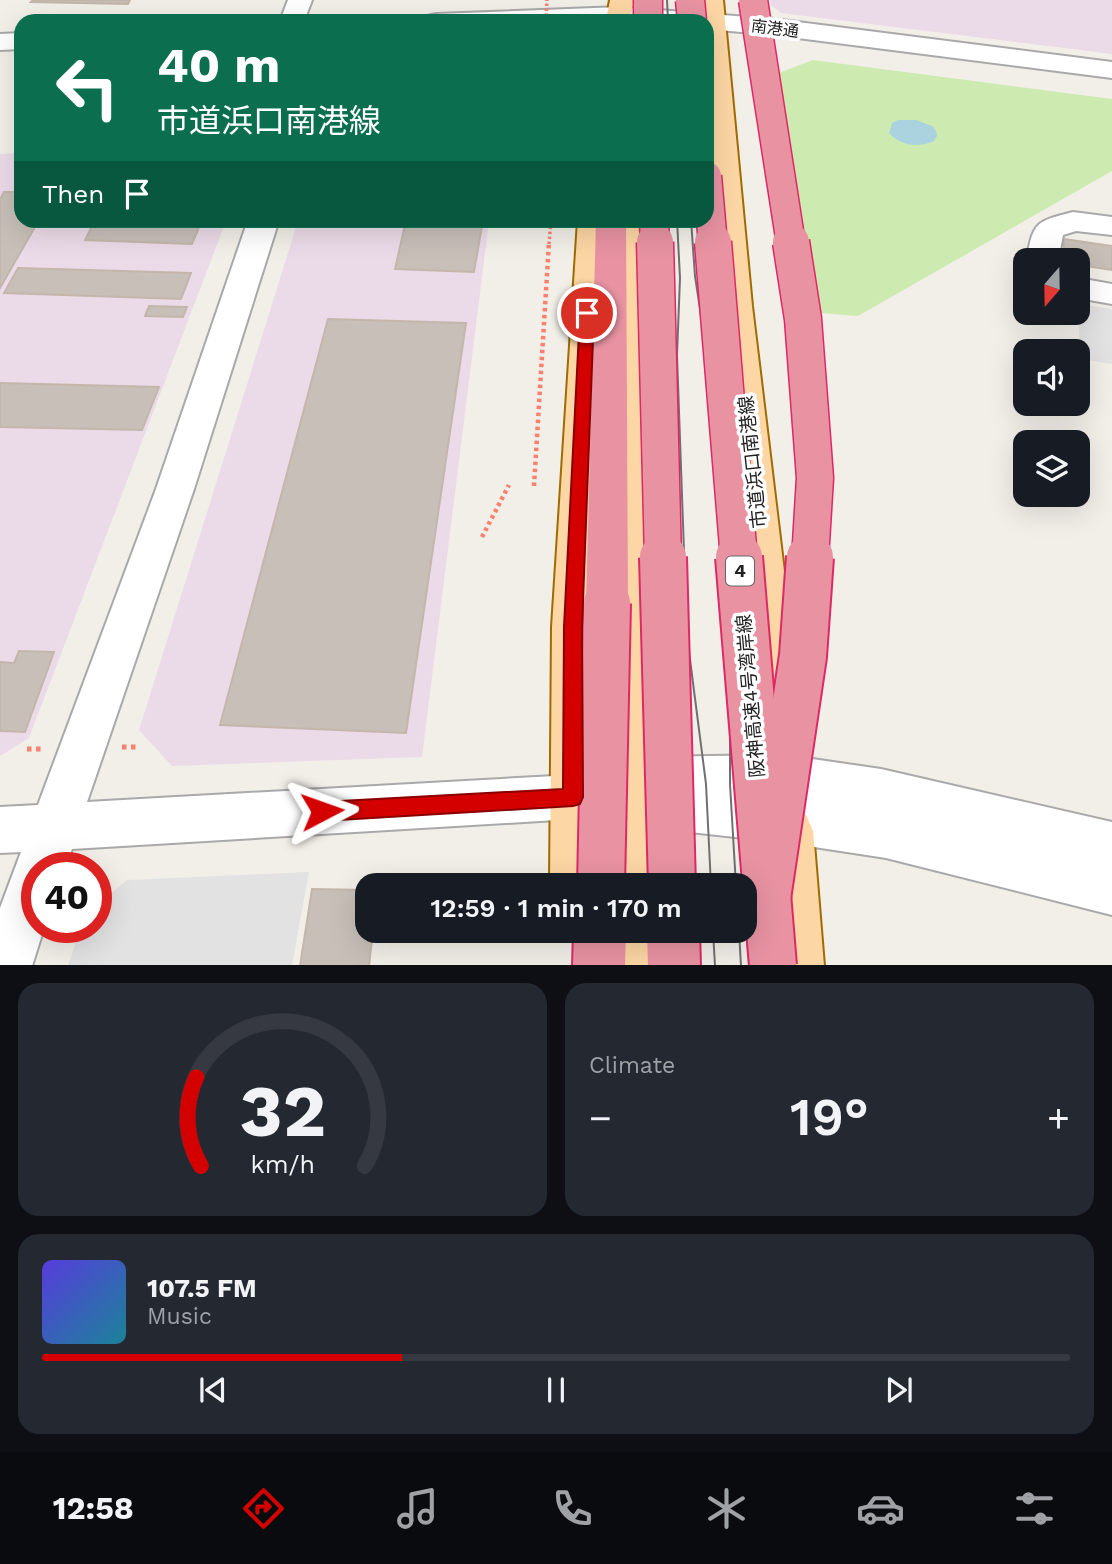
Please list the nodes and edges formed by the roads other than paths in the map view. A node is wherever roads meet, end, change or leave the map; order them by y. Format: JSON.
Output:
{"nodes":[{"id":1,"x":754,"y":0,"type":"edge"},
{"id":2,"x":714,"y":25,"type":"edge"},
{"id":3,"x":714,"y":25,"type":"edge"},
{"id":4,"x":1112,"y":70,"type":"edge"},
{"id":5,"x":714,"y":84,"type":"edge"},
{"id":6,"x":1112,"y":87,"type":"edge"},
{"id":7,"x":1112,"y":226,"type":"edge"},
{"id":8,"x":261,"y":228,"type":"edge"},
{"id":9,"x":592,"y":228,"type":"edge"},
{"id":10,"x":611,"y":228,"type":"edge"},
{"id":11,"x":635,"y":228,"type":"edge"},
{"id":12,"x":654,"y":228,"type":"edge"},
{"id":13,"x":711,"y":228,"type":"edge"},
{"id":14,"x":1045,"y":248,"type":"edge"},
{"id":15,"x":1090,"y":290,"type":"edge"},
{"id":16,"x":1112,"y":294,"type":"edge"},
{"id":17,"x":638,"y":792,"type":"junction"},
{"id":18,"x":573,"y":797,"type":"junction"},
{"id":19,"x":786,"y":798,"type":"junction"},
{"id":20,"x":0,"y":830,"type":"edge"},
{"id":21,"x":1112,"y":845,"type":"edge"},
{"id":22,"x":47,"y":848,"type":"edge"},
{"id":23,"x":575,"y":873,"type":"edge"},
{"id":24,"x":601,"y":873,"type":"edge"},
{"id":25,"x":636,"y":873,"type":"edge"},
{"id":26,"x":672,"y":873,"type":"edge"},
{"id":27,"x":1112,"y":890,"type":"edge"},
{"id":28,"x":767,"y":898,"type":"junction"},
{"id":29,"x":21,"y":920,"type":"edge"},
{"id":30,"x":575,"y":943,"type":"edge"},
{"id":31,"x":600,"y":943,"type":"edge"},
{"id":32,"x":635,"y":943,"type":"edge"},
{"id":33,"x":673,"y":943,"type":"edge"},
{"id":34,"x":5,"y":965,"type":"edge"},
{"id":35,"x":575,"y":965,"type":"edge"},
{"id":36,"x":599,"y":965,"type":"edge"},
{"id":37,"x":634,"y":965,"type":"edge"},
{"id":38,"x":674,"y":965,"type":"edge"},
{"id":39,"x":773,"y":965,"type":"edge"},
{"id":40,"x":798,"y":965,"type":"edge"}],
"edges":[{"from":1,"to":28,"type":"highway","bridge":true},
{"from":2,"to":4,"type":"street","name":"南港通"},
{"from":3,"to":6,"type":"street","name":"南港通"},
{"from":5,"to":19,"type":"main road","name":"市道浜口南港線"},
{"from":7,"to":14,"type":"street"},
{"from":8,"to":22,"type":"street"},
{"from":9,"to":18,"type":"main road"},
{"from":10,"to":24,"type":"highway","bridge":true},
{"from":11,"to":17,"type":"main road"},
{"from":12,"to":26,"type":"highway","bridge":true},
{"from":13,"to":28,"type":"highway","name":"阪神高速4号湾岸線","number":"4","bridge":true},
{"from":15,"to":16,"type":"street"},
{"from":17,"to":18,"type":"street"},
{"from":17,"to":19,"type":"street"},
{"from":17,"to":25,"type":"main road"},
{"from":18,"to":22,"type":"street"},
{"from":18,"to":23,"type":"main road"},
{"from":19,"to":21,"type":"street"},
{"from":19,"to":27,"type":"street"},
{"from":19,"to":40,"type":"main road","name":"市道浜口南港線"},
{"from":20,"to":22,"type":"street"},
{"from":28,"to":39,"type":"highway","name":"阪神高速4号湾岸線","number":"4","bridge":true},
{"from":29,"to":34,"type":"street"},
{"from":30,"to":35,"type":"main road"},
{"from":31,"to":36,"type":"highway"},
{"from":32,"to":37,"type":"main road"},
{"from":33,"to":38,"type":"highway"}]}
